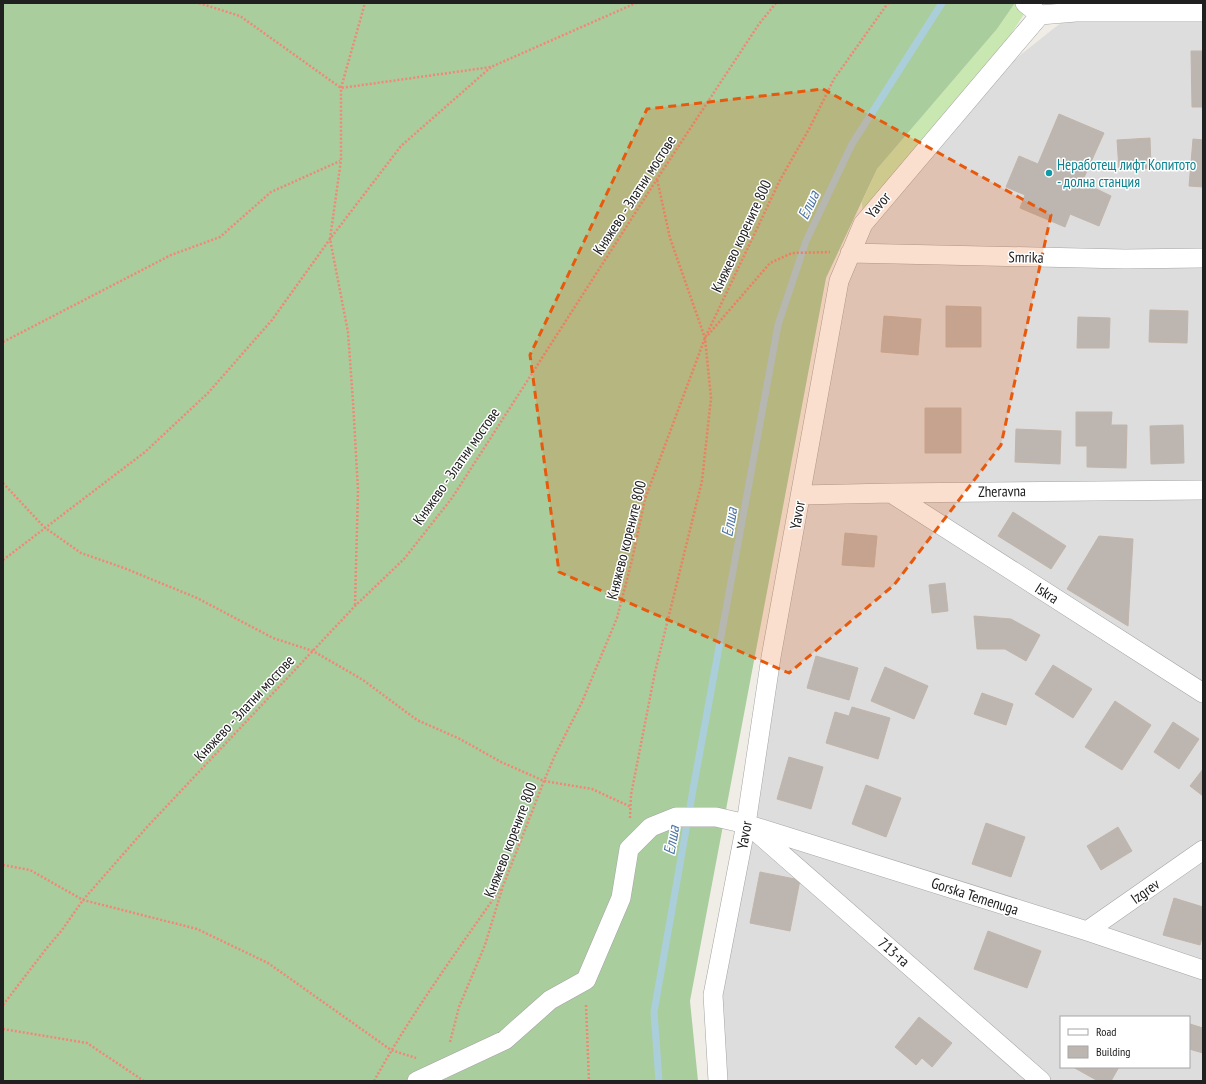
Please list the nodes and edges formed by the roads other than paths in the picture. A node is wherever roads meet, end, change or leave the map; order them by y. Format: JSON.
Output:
{"nodes":[{"id":1,"x":1024,"y":3,"type":"edge"},
{"id":2,"x":1203,"y":12,"type":"edge"},
{"id":3,"x":1040,"y":15,"type":"junction"},
{"id":4,"x":850,"y":252,"type":"junction"},
{"id":5,"x":1203,"y":258,"type":"edge"},
{"id":6,"x":1203,"y":490,"type":"edge"},
{"id":7,"x":891,"y":493,"type":"junction"},
{"id":8,"x":801,"y":495,"type":"junction"},
{"id":9,"x":1203,"y":693,"type":"edge"},
{"id":10,"x":746,"y":824,"type":"junction"},
{"id":11,"x":1203,"y":850,"type":"edge"},
{"id":12,"x":1087,"y":931,"type":"junction"},
{"id":13,"x":1203,"y":970,"type":"edge"},
{"id":14,"x":417,"y":1081,"type":"edge"},
{"id":15,"x":718,"y":1081,"type":"edge"},
{"id":16,"x":1041,"y":1081,"type":"edge"}],
"edges":[{"from":1,"to":3,"type":"street"},
{"from":2,"to":3,"type":"street"},
{"from":3,"to":4,"type":"street","name":"Yavor"},
{"from":4,"to":5,"type":"street","name":"Smrika"},
{"from":4,"to":8,"type":"street","name":"Yavor"},
{"from":6,"to":7,"type":"street","name":"Zheravna"},
{"from":7,"to":8,"type":"street","name":"Zheravna"},
{"from":7,"to":9,"type":"street","name":"Iskra"},
{"from":8,"to":10,"type":"street","name":"Yavor"},
{"from":10,"to":12,"type":"street","name":"Gorska Temenuga"},
{"from":10,"to":14,"type":"street","name":"Gorska Temenuga"},
{"from":10,"to":15,"type":"street","name":"Yavor"},
{"from":10,"to":16,"type":"street","name":"713-та"},
{"from":11,"to":12,"type":"street","name":"Izgrev"},
{"from":12,"to":13,"type":"street","name":"Gorska Temenuga"}]}
